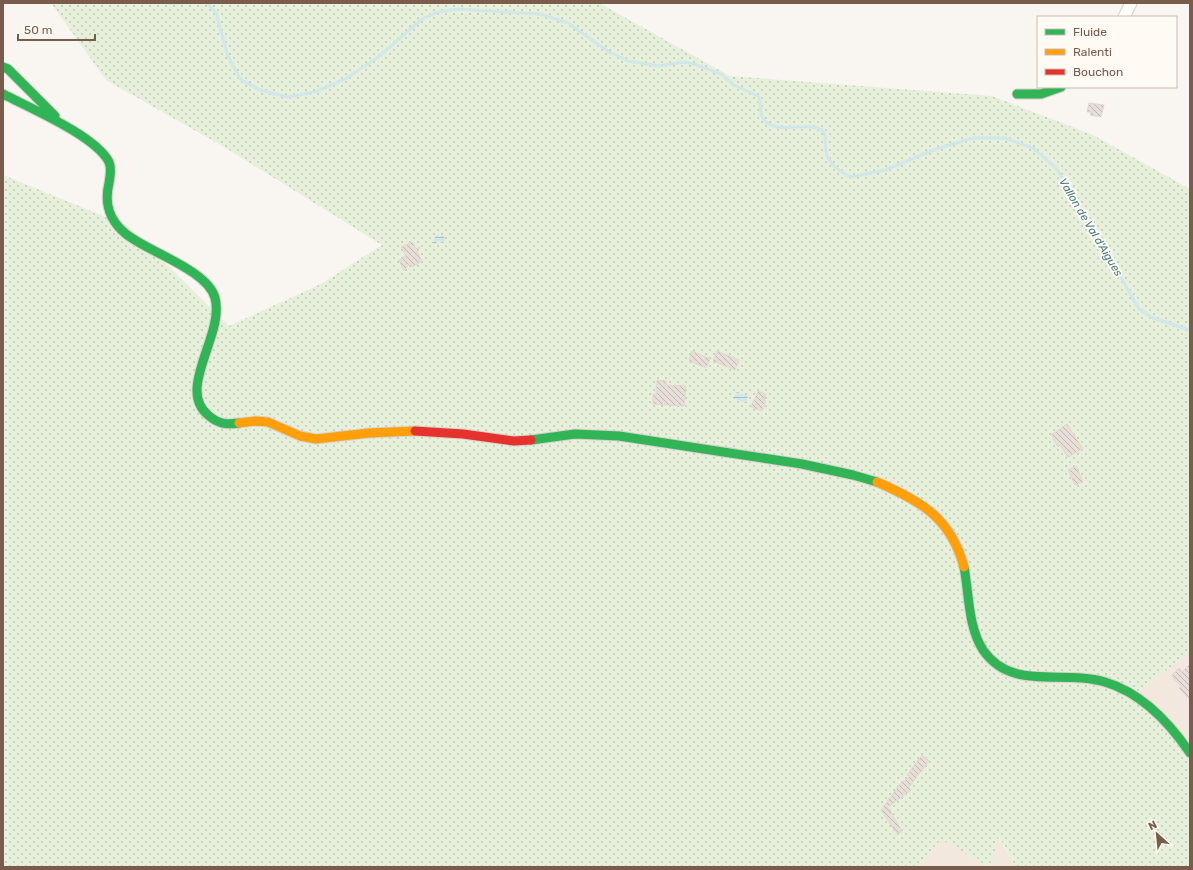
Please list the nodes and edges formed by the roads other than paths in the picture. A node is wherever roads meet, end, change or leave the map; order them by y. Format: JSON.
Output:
{"nodes":[{"id":1,"x":1131,"y":3,"type":"edge"},
{"id":2,"x":1124,"y":16,"type":"edge"},
{"id":3,"x":3,"y":67,"type":"edge"},
{"id":4,"x":1058,"y":88,"type":"edge"},
{"id":5,"x":3,"y":94,"type":"edge"},
{"id":6,"x":1017,"y":94,"type":"dead end"},
{"id":7,"x":71,"y":131,"type":"junction"},
{"id":8,"x":1190,"y":753,"type":"edge"}],
"edges":[{"from":1,"to":2,"type":"street"},
{"from":3,"to":7,"type":"street"},
{"from":4,"to":6,"type":"street"},
{"from":5,"to":7,"type":"street"},
{"from":7,"to":8,"type":"street"}]}
